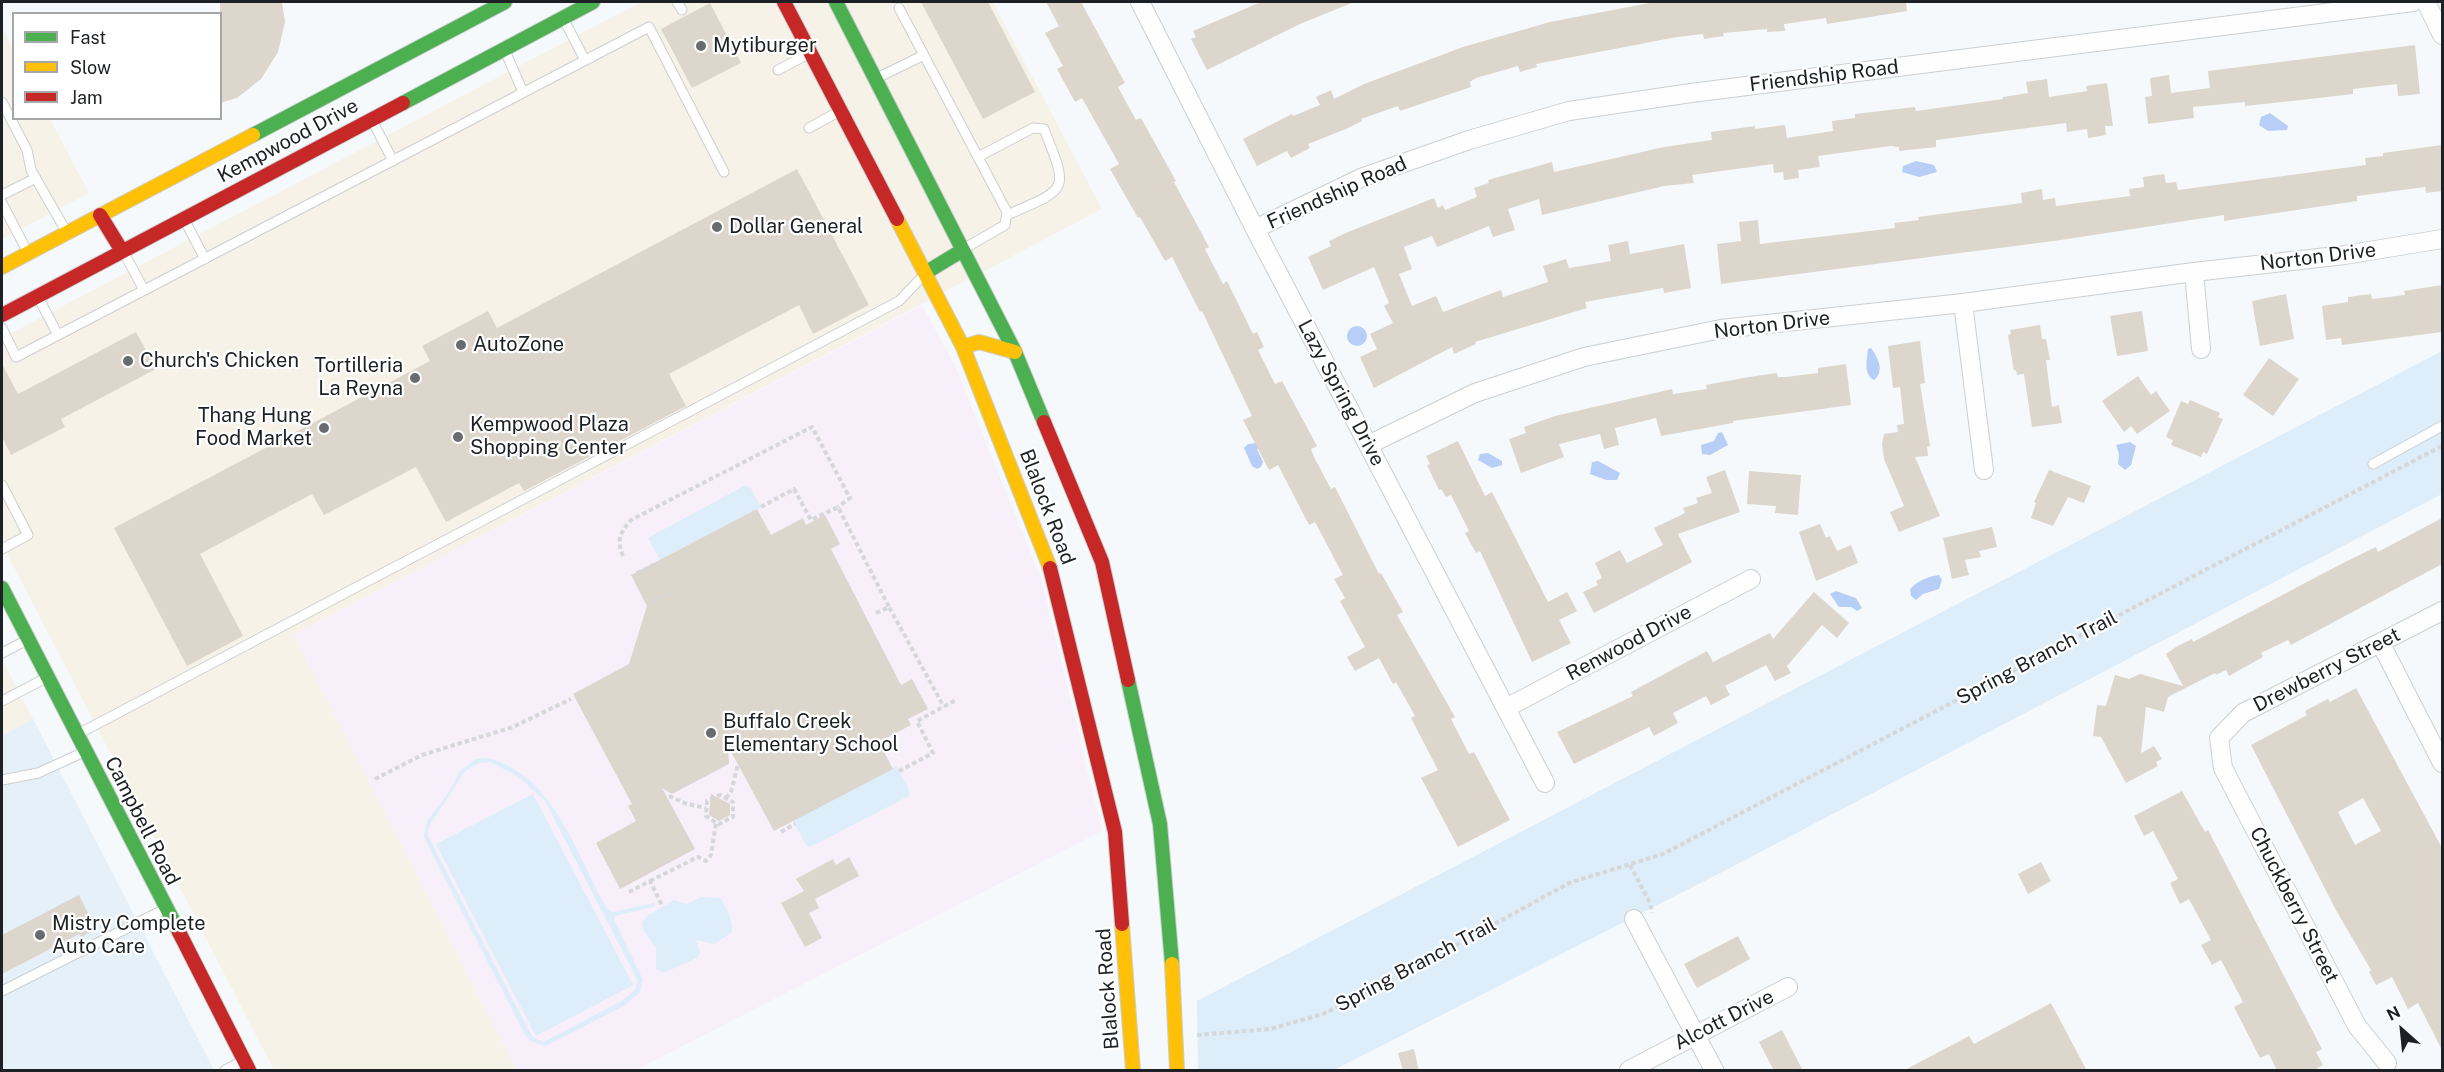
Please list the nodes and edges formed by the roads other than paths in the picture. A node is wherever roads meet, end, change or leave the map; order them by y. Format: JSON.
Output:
{"nodes":[{"id":1,"x":505,"y":2,"type":"edge"},
{"id":2,"x":593,"y":2,"type":"edge"},
{"id":3,"x":784,"y":2,"type":"edge"},
{"id":4,"x":836,"y":2,"type":"edge"},
{"id":5,"x":1142,"y":2,"type":"edge"},
{"id":6,"x":2413,"y":2,"type":"edge"},
{"id":7,"x":2426,"y":2,"type":"edge"},
{"id":8,"x":899,"y":8,"type":"dead end"},
{"id":9,"x":487,"y":11,"type":"edge"},
{"id":10,"x":563,"y":17,"type":"junction"},
{"id":11,"x":2442,"y":35,"type":"edge"},
{"id":12,"x":501,"y":44,"type":"junction"},
{"id":13,"x":811,"y":52,"type":"junction"},
{"id":14,"x":924,"y":55,"type":"junction"},
{"id":15,"x":585,"y":60,"type":"junction"},
{"id":16,"x":778,"y":70,"type":"dead end"},
{"id":17,"x":875,"y":79,"type":"junction"},
{"id":18,"x":523,"y":93,"type":"junction"},
{"id":19,"x":2,"y":102,"type":"edge"},
{"id":20,"x":841,"y":111,"type":"junction"},
{"id":21,"x":371,"y":118,"type":"junction"},
{"id":22,"x":808,"y":128,"type":"dead end"},
{"id":23,"x":978,"y":157,"type":"junction"},
{"id":24,"x":393,"y":160,"type":"junction"},
{"id":25,"x":724,"y":172,"type":"dead end"},
{"id":26,"x":36,"y":178,"type":"junction"},
{"id":27,"x":2,"y":195,"type":"edge"},
{"id":28,"x":2,"y":203,"type":"edge"},
{"id":29,"x":100,"y":214,"type":"junction"},
{"id":30,"x":1007,"y":215,"type":"junction"},
{"id":31,"x":184,"y":219,"type":"junction"},
{"id":32,"x":1255,"y":229,"type":"junction"},
{"id":33,"x":67,"y":232,"type":"junction"},
{"id":34,"x":2442,"y":239,"type":"edge"},
{"id":35,"x":963,"y":250,"type":"junction"},
{"id":36,"x":122,"y":251,"type":"junction"},
{"id":37,"x":28,"y":253,"type":"junction"},
{"id":38,"x":205,"y":259,"type":"junction"},
{"id":39,"x":2,"y":267,"type":"edge"},
{"id":40,"x":2194,"y":272,"type":"junction"},
{"id":41,"x":925,"y":273,"type":"junction"},
{"id":42,"x":144,"y":290,"type":"junction"},
{"id":43,"x":38,"y":296,"type":"junction"},
{"id":44,"x":1963,"y":303,"type":"junction"},
{"id":45,"x":2,"y":315,"type":"edge"},
{"id":46,"x":2,"y":328,"type":"edge"},
{"id":47,"x":58,"y":335,"type":"junction"},
{"id":48,"x":963,"y":346,"type":"junction"},
{"id":49,"x":2201,"y":349,"type":"dead end"},
{"id":50,"x":1016,"y":352,"type":"junction"},
{"id":51,"x":2442,"y":426,"type":"edge"},
{"id":52,"x":1368,"y":445,"type":"junction"},
{"id":53,"x":2373,"y":464,"type":"dead end"},
{"id":54,"x":1984,"y":470,"type":"dead end"},
{"id":55,"x":2,"y":485,"type":"edge"},
{"id":56,"x":2,"y":549,"type":"edge"},
{"id":57,"x":1751,"y":579,"type":"dead end"},
{"id":58,"x":2,"y":588,"type":"edge"},
{"id":59,"x":2442,"y":611,"type":"edge"},
{"id":60,"x":27,"y":640,"type":"junction"},
{"id":61,"x":2380,"y":644,"type":"junction"},
{"id":62,"x":2,"y":653,"type":"edge"},
{"id":63,"x":46,"y":678,"type":"junction"},
{"id":64,"x":2,"y":701,"type":"edge"},
{"id":65,"x":1506,"y":708,"type":"junction"},
{"id":66,"x":76,"y":735,"type":"junction"},
{"id":67,"x":2219,"y":738,"type":"joint"},
{"id":68,"x":84,"y":752,"type":"junction"},
{"id":69,"x":2442,"y":763,"type":"edge"},
{"id":70,"x":2,"y":780,"type":"edge"},
{"id":71,"x":1545,"y":783,"type":"dead end"},
{"id":72,"x":165,"y":909,"type":"junction"},
{"id":73,"x":1636,"y":924,"type":"road end"},
{"id":74,"x":1788,"y":987,"type":"dead end"},
{"id":75,"x":2,"y":992,"type":"edge"},
{"id":76,"x":1695,"y":1034,"type":"junction"},
{"id":77,"x":2387,"y":1063,"type":"dead end"},
{"id":78,"x":246,"y":1066,"type":"edge"},
{"id":79,"x":225,"y":1071,"type":"edge"},
{"id":80,"x":1133,"y":1071,"type":"edge"},
{"id":81,"x":1177,"y":1071,"type":"edge"},
{"id":82,"x":1629,"y":1071,"type":"edge"},
{"id":83,"x":1714,"y":1071,"type":"edge"}],
"edges":[{"from":1,"to":9,"type":"main road","name":"Kempwood Drive"},
{"from":2,"to":10,"type":"main road","name":"Kempwood Drive"},
{"from":3,"to":13,"type":"main road","name":"Blalock Road"},
{"from":4,"to":17,"type":"main road","name":"Blalock Road"},
{"from":5,"to":32,"type":"street","name":"Lazy Spring Drive"},
{"from":6,"to":32,"type":"street","name":"Friendship Road"},
{"from":7,"to":11,"type":"street"},
{"from":8,"to":14,"type":"lane"},
{"from":9,"to":29,"type":"main road","name":"Kempwood Drive"},
{"from":10,"to":12,"type":"main road","name":"Kempwood Drive"},
{"from":10,"to":15,"type":"lane"},
{"from":12,"to":18,"type":"lane"},
{"from":12,"to":21,"type":"main road","name":"Kempwood Drive"},
{"from":13,"to":16,"type":"lane"},
{"from":13,"to":20,"type":"main road","name":"Blalock Road"},
{"from":14,"to":17,"type":"lane"},
{"from":14,"to":23,"type":"lane"},
{"from":15,"to":18,"type":"lane"},
{"from":15,"to":25,"type":"lane"},
{"from":17,"to":35,"type":"main road","name":"Blalock Road"},
{"from":18,"to":24,"type":"lane"},
{"from":19,"to":26,"type":"lane"},
{"from":20,"to":22,"type":"lane"},
{"from":20,"to":41,"type":"main road","name":"Blalock Road"},
{"from":21,"to":24,"type":"lane"},
{"from":21,"to":31,"type":"main road","name":"Kempwood Drive"},
{"from":23,"to":30,"type":"lane"},
{"from":23,"to":30,"type":"lane"},
{"from":24,"to":38,"type":"lane"},
{"from":26,"to":27,"type":"lane"},
{"from":26,"to":33,"type":"lane"},
{"from":28,"to":37,"type":"lane"},
{"from":29,"to":33,"type":"main road","name":"Kempwood Drive"},
{"from":29,"to":36,"type":"main road"},
{"from":30,"to":35,"type":"lane"},
{"from":31,"to":36,"type":"main road","name":"Kempwood Drive"},
{"from":31,"to":38,"type":"lane"},
{"from":32,"to":52,"type":"street","name":"Lazy Spring Drive"},
{"from":33,"to":37,"type":"main road","name":"Kempwood Drive"},
{"from":34,"to":40,"type":"street","name":"Norton Drive"},
{"from":35,"to":41,"type":"main road"},
{"from":35,"to":50,"type":"main road","name":"Blalock Road"},
{"from":36,"to":42,"type":"lane"},
{"from":36,"to":43,"type":"main road","name":"Kempwood Drive"},
{"from":37,"to":39,"type":"main road","name":"Kempwood Drive"},
{"from":38,"to":42,"type":"lane"},
{"from":40,"to":44,"type":"street","name":"Norton Drive"},
{"from":40,"to":49,"type":"street"},
{"from":41,"to":48,"type":"main road","name":"Blalock Road"},
{"from":41,"to":66,"type":"lane"},
{"from":42,"to":47,"type":"lane"},
{"from":43,"to":45,"type":"main road","name":"Kempwood Drive"},
{"from":43,"to":47,"type":"lane"},
{"from":44,"to":52,"type":"street","name":"Norton Drive"},
{"from":44,"to":54,"type":"street"},
{"from":46,"to":47,"type":"lane"},
{"from":48,"to":50,"type":"main road"},
{"from":48,"to":80,"type":"main road","name":"Blalock Road"},
{"from":50,"to":81,"type":"main road","name":"Blalock Road"},
{"from":51,"to":53,"type":"lane"},
{"from":52,"to":65,"type":"street","name":"Lazy Spring Drive"},
{"from":55,"to":56,"type":"lane"},
{"from":57,"to":65,"type":"street","name":"Renwood Drive"},
{"from":58,"to":60,"type":"main road","name":"Campbell Road"},
{"from":59,"to":61,"type":"street","name":"Drewberry Street"},
{"from":60,"to":62,"type":"lane"},
{"from":60,"to":63,"type":"main road","name":"Campbell Road"},
{"from":61,"to":67,"type":"street","name":"Drewberry Street"},
{"from":61,"to":69,"type":"street"},
{"from":63,"to":64,"type":"lane"},
{"from":63,"to":66,"type":"main road","name":"Campbell Road"},
{"from":65,"to":71,"type":"street","name":"Lazy Spring Drive"},
{"from":66,"to":68,"type":"main road","name":"Campbell Road"},
{"from":67,"to":77,"type":"street","name":"Chuckberry Street"},
{"from":68,"to":70,"type":"lane"},
{"from":68,"to":72,"type":"main road","name":"Campbell Road"},
{"from":72,"to":75,"type":"lane"},
{"from":72,"to":78,"type":"main road","name":"Campbell Road"},
{"from":73,"to":76,"type":"street"},
{"from":74,"to":76,"type":"street","name":"Alcott Drive"},
{"from":76,"to":82,"type":"street","name":"Alcott Drive"},
{"from":76,"to":83,"type":"street"},
{"from":78,"to":79,"type":"lane"}]}
